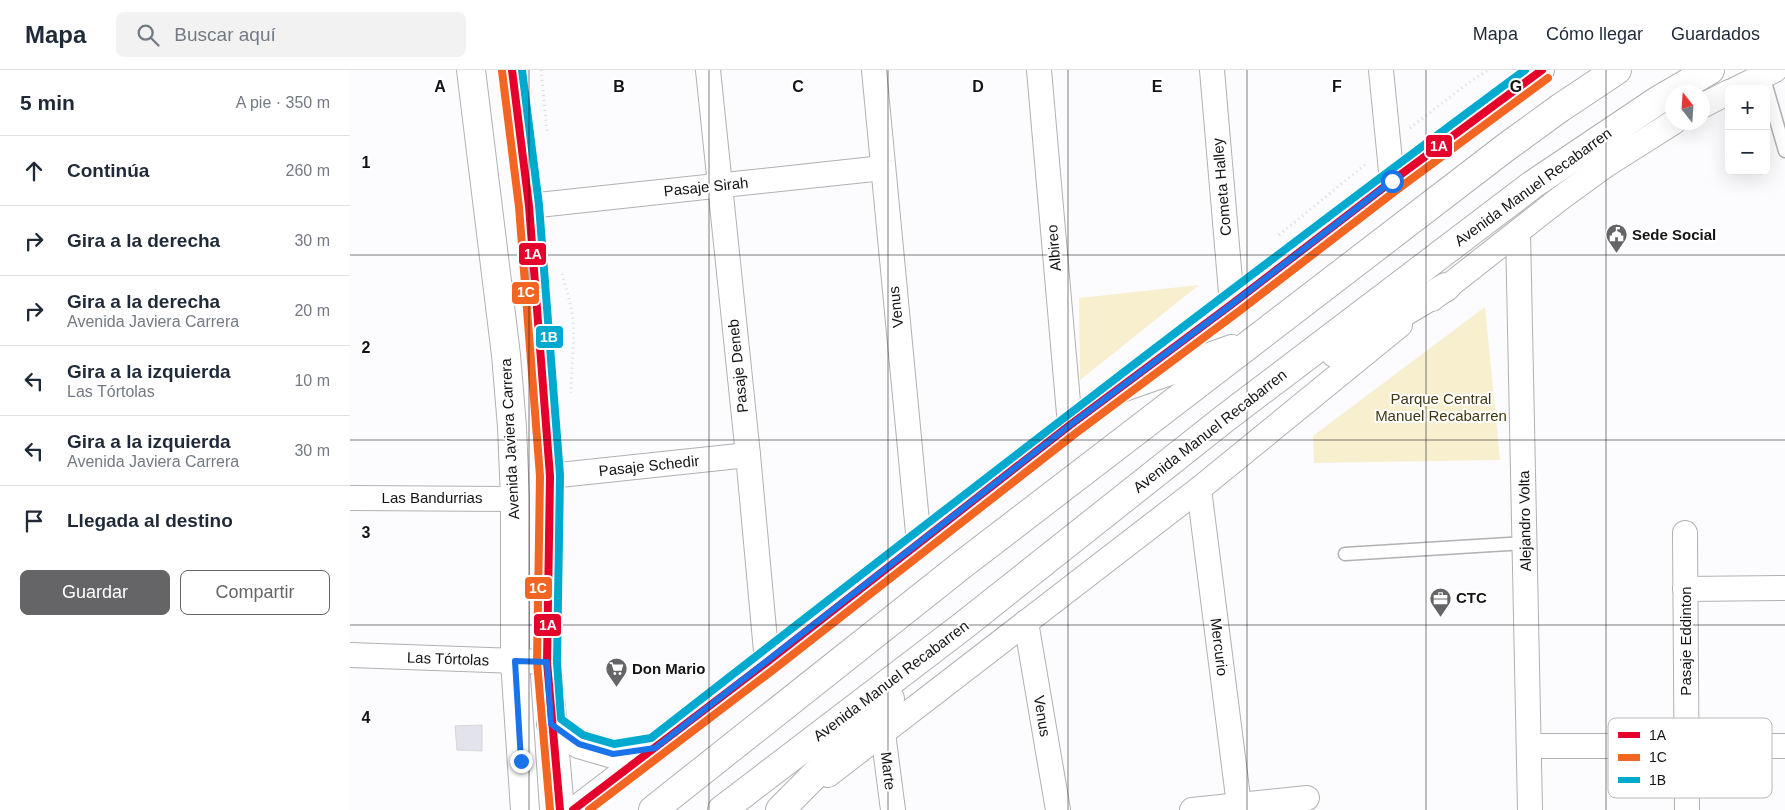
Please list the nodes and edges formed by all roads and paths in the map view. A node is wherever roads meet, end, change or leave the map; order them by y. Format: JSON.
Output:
{"nodes":[{"id":1,"x":471,"y":70,"type":"edge"},
{"id":2,"x":512,"y":70,"type":"edge"},
{"id":3,"x":708,"y":70,"type":"edge"},
{"id":4,"x":874,"y":70,"type":"edge"},
{"id":5,"x":1039,"y":70,"type":"edge"},
{"id":6,"x":1212,"y":70,"type":"edge"},
{"id":7,"x":1381,"y":70,"type":"edge"},
{"id":8,"x":1542,"y":70,"type":"edge"},
{"id":9,"x":1617,"y":70,"type":"edge"},
{"id":10,"x":1710,"y":70,"type":"edge"},
{"id":11,"x":1769,"y":73,"type":"edge"},
{"id":12,"x":1744,"y":85,"type":"edge"},
{"id":13,"x":1725,"y":94,"type":"edge"},
{"id":14,"x":1710,"y":102,"type":"edge"},
{"id":15,"x":1665,"y":128,"type":"edge"},
{"id":16,"x":1785,"y":151,"type":"edge"},
{"id":17,"x":883,"y":168,"type":"junction"},
{"id":18,"x":1392,"y":181,"type":"junction"},
{"id":19,"x":720,"y":186,"type":"junction"},
{"id":20,"x":529,"y":206,"type":"junction"},
{"id":21,"x":1518,"y":232,"type":"junction"},
{"id":22,"x":492,"y":239,"type":"junction"},
{"id":23,"x":1446,"y":287,"type":"junction"},
{"id":24,"x":1232,"y":304,"type":"junction"},
{"id":25,"x":1255,"y":341,"type":"junction"},
{"id":26,"x":1120,"y":388,"type":"junction"},
{"id":27,"x":1224,"y":419,"type":"junction"},
{"id":28,"x":1070,"y":425,"type":"junction"},
{"id":29,"x":748,"y":455,"type":"junction"},
{"id":30,"x":550,"y":476,"type":"junction"},
{"id":31,"x":1198,"y":490,"type":"junction"},
{"id":32,"x":350,"y":498,"type":"edge"},
{"id":33,"x":515,"y":499,"type":"junction"},
{"id":34,"x":1685,"y":533,"type":"dead end"},
{"id":35,"x":920,"y":543,"type":"junction"},
{"id":36,"x":1525,"y":543,"type":"junction"},
{"id":37,"x":1346,"y":554,"type":"dead end"},
{"id":38,"x":1785,"y":588,"type":"edge"},
{"id":39,"x":1686,"y":589,"type":"junction"},
{"id":40,"x":1026,"y":622,"type":"junction"},
{"id":41,"x":963,"y":626,"type":"junction"},
{"id":42,"x":350,"y":655,"type":"edge"},
{"id":43,"x":515,"y":661,"type":"junction"},
{"id":44,"x":547,"y":662,"type":"junction"},
{"id":45,"x":766,"y":662,"type":"junction"},
{"id":46,"x":1687,"y":718,"type":"edge"},
{"id":47,"x":551,"y":724,"type":"junction"},
{"id":48,"x":883,"y":733,"type":"junction"},
{"id":49,"x":1530,"y":746,"type":"junction"},
{"id":50,"x":1608,"y":746,"type":"edge"},
{"id":51,"x":1772,"y":746,"type":"edge"},
{"id":52,"x":1785,"y":746,"type":"edge"},
{"id":53,"x":655,"y":748,"type":"junction"},
{"id":54,"x":1307,"y":798,"type":"dead end"},
{"id":55,"x":1239,"y":805,"type":"junction"},
{"id":56,"x":525,"y":810,"type":"edge"},
{"id":57,"x":560,"y":810,"type":"edge"},
{"id":58,"x":573,"y":810,"type":"edge"},
{"id":59,"x":653,"y":810,"type":"edge"},
{"id":60,"x":722,"y":810,"type":"edge"},
{"id":61,"x":782,"y":810,"type":"edge"},
{"id":62,"x":893,"y":810,"type":"edge"},
{"id":63,"x":1058,"y":810,"type":"edge"},
{"id":64,"x":1192,"y":810,"type":"edge"},
{"id":65,"x":1530,"y":810,"type":"edge"}],
"edges":[{"from":1,"to":22,"type":"main road","name":"Avenida Javiera Carrera"},
{"from":2,"to":20,"type":"main road"},
{"from":3,"to":19,"type":"street","name":"Pasaje Deneb"},
{"from":4,"to":17,"type":"street","name":"Venus"},
{"from":5,"to":28,"type":"street","name":"Albireo"},
{"from":6,"to":24,"type":"street","name":"Cometa Halley"},
{"from":7,"to":18,"type":"street"},
{"from":8,"to":18,"type":"street"},
{"from":9,"to":25,"type":"main road"},
{"from":10,"to":27,"type":"main road","name":"Avenida Manuel Recabarren"},
{"from":11,"to":12,"type":"street"},
{"from":11,"to":16,"type":"lane"},
{"from":13,"to":14,"type":"street"},
{"from":15,"to":21,"type":"street","name":"Avenida Manuel Recabarren"},
{"from":17,"to":19,"type":"street","name":"Pasaje Sirah"},
{"from":17,"to":35,"type":"street","name":"Venus"},
{"from":18,"to":24,"type":"street"},
{"from":19,"to":20,"type":"street","name":"Pasaje Sirah"},
{"from":19,"to":29,"type":"street","name":"Pasaje Deneb"},
{"from":20,"to":22,"type":"main road"},
{"from":20,"to":30,"type":"main road"},
{"from":21,"to":23,"type":"street","name":"Avenida Manuel Recabarren"},
{"from":21,"to":36,"type":"street","name":"Alejandro Volta"},
{"from":22,"to":33,"type":"main road","name":"Avenida Javiera Carrera"},
{"from":23,"to":27,"type":"main road"},
{"from":23,"to":31,"type":"street","name":"Avenida Manuel Recabarren"},
{"from":24,"to":26,"type":"street"},
{"from":25,"to":26,"type":"main road"},
{"from":25,"to":59,"type":"main road"},
{"from":26,"to":28,"type":"street"},
{"from":27,"to":41,"type":"main road","name":"Avenida Manuel Recabarren"},
{"from":28,"to":35,"type":"street"},
{"from":29,"to":30,"type":"street","name":"Pasaje Schedir"},
{"from":29,"to":45,"type":"street","name":"Pasaje Deneb"},
{"from":30,"to":44,"type":"main road"},
{"from":31,"to":40,"type":"street","name":"Avenida Manuel Recabarren"},
{"from":31,"to":55,"type":"street","name":"Mercurio"},
{"from":32,"to":33,"type":"street","name":"Las Bandurrias"},
{"from":33,"to":43,"type":"main road","name":"Avenida Javiera Carrera"},
{"from":34,"to":39,"type":"street","name":"Pasaje Eddinton"},
{"from":35,"to":45,"type":"street"},
{"from":36,"to":37,"type":"lane"},
{"from":36,"to":49,"type":"street","name":"Alejandro Volta"},
{"from":38,"to":39,"type":"street"},
{"from":39,"to":46,"type":"street","name":"Pasaje Eddinton"},
{"from":40,"to":48,"type":"street","name":"Avenida Manuel Recabarren"},
{"from":40,"to":63,"type":"street","name":"Venus"},
{"from":41,"to":60,"type":"main road","name":"Avenida Manuel Recabarren"},
{"from":41,"to":61,"type":"main road"},
{"from":42,"to":43,"type":"street","name":"Las Tórtolas"},
{"from":43,"to":44,"type":"street","name":"Las Tórtolas"},
{"from":43,"to":56,"type":"main road","name":"Avenida Javiera Carrera"},
{"from":44,"to":47,"type":"main road"},
{"from":45,"to":53,"type":"street"},
{"from":47,"to":53,"type":"main road"},
{"from":47,"to":57,"type":"main road"},
{"from":48,"to":61,"type":"street","name":"Avenida Manuel Recabarren"},
{"from":48,"to":62,"type":"street","name":"Marte"},
{"from":49,"to":50,"type":"street"},
{"from":49,"to":65,"type":"street","name":"Alejandro Volta"},
{"from":51,"to":52,"type":"street"},
{"from":53,"to":58,"type":"street"},
{"from":54,"to":55,"type":"street"},
{"from":55,"to":64,"type":"street"}]}
